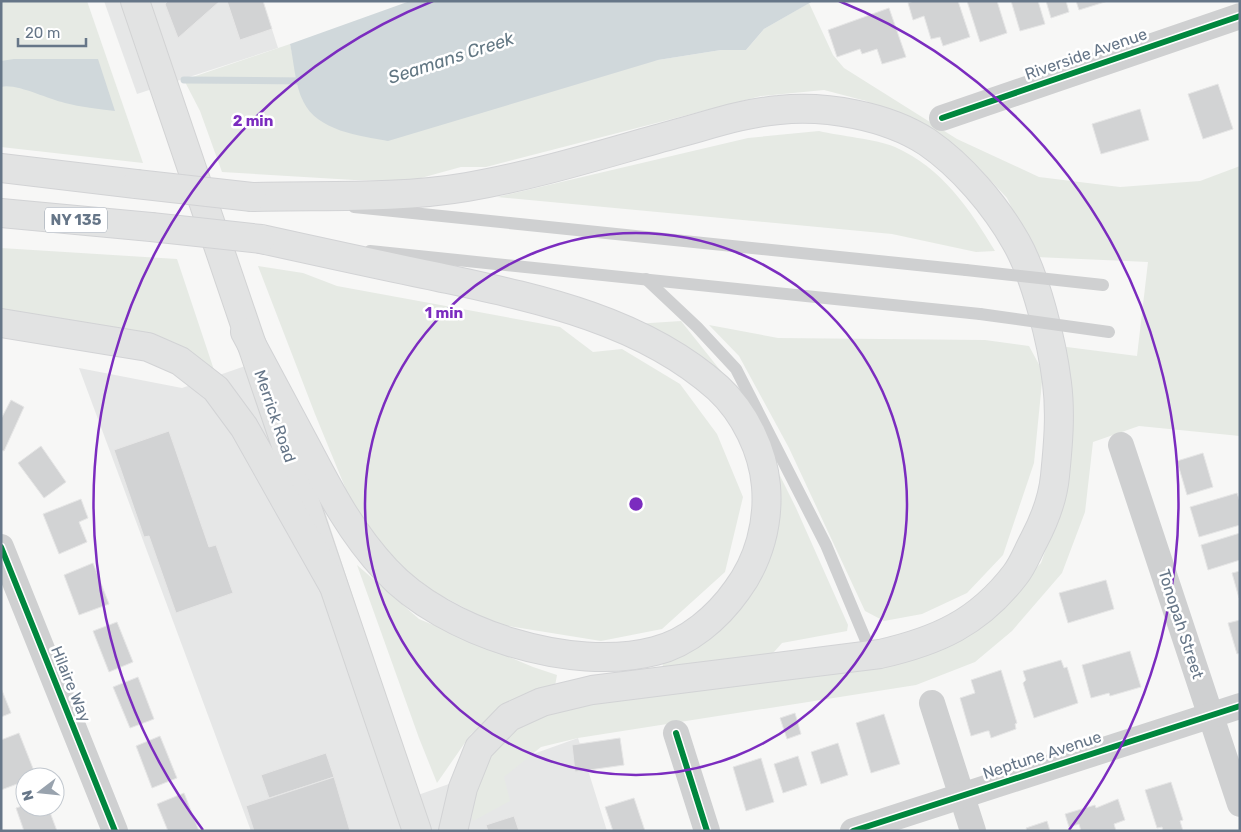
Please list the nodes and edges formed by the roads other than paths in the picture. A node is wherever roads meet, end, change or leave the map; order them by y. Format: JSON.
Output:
{"nodes":[{"id":1,"x":134,"y":1,"type":"edge"},
{"id":2,"x":1240,"y":16,"type":"edge"},
{"id":3,"x":942,"y":118,"type":"dead end"},
{"id":4,"x":1,"y":168,"type":"edge"},
{"id":5,"x":252,"y":197,"type":"junction"},
{"id":6,"x":1,"y":213,"type":"edge"},
{"id":7,"x":261,"y":239,"type":"junction"},
{"id":8,"x":646,"y":279,"type":"junction"},
{"id":9,"x":1103,"y":285,"type":"dead end"},
{"id":10,"x":1,"y":322,"type":"edge"},
{"id":11,"x":245,"y":332,"type":"junction"},
{"id":12,"x":1109,"y":332,"type":"dead end"},
{"id":13,"x":1121,"y":445,"type":"dead end"},
{"id":14,"x":1,"y":547,"type":"edge"},
{"id":15,"x":333,"y":585,"type":"junction"},
{"id":16,"x":872,"y":655,"type":"junction"},
{"id":17,"x":932,"y":703,"type":"dead end"},
{"id":18,"x":1240,"y":706,"type":"edge"},
{"id":19,"x":1211,"y":715,"type":"junction"},
{"id":20,"x":676,"y":733,"type":"dead end"},
{"id":21,"x":962,"y":796,"type":"junction"},
{"id":22,"x":1240,"y":804,"type":"edge"},
{"id":23,"x":116,"y":831,"type":"edge"},
{"id":24,"x":417,"y":831,"type":"edge"},
{"id":25,"x":453,"y":831,"type":"edge"},
{"id":26,"x":707,"y":831,"type":"edge"},
{"id":27,"x":853,"y":831,"type":"edge"},
{"id":28,"x":973,"y":831,"type":"edge"}],
"edges":[{"from":1,"to":11,"type":"main road","name":"Merrick Road"},
{"from":2,"to":3,"type":"street","name":"Riverside Avenue"},
{"from":4,"to":5,"type":"main road","bridge":true},
{"from":5,"to":9,"type":"lane","bridge":true},
{"from":5,"to":16,"type":"main road"},
{"from":6,"to":7,"type":"main road","number":"NY 135","bridge":true},
{"from":7,"to":8,"type":"lane"},
{"from":7,"to":11,"type":"main road"},
{"from":8,"to":12,"type":"lane","bridge":true},
{"from":8,"to":16,"type":"lane"},
{"from":10,"to":15,"type":"main road"},
{"from":11,"to":15,"type":"main road","name":"Merrick Road"},
{"from":13,"to":19,"type":"street","name":"Tonopah Street"},
{"from":14,"to":23,"type":"street","name":"Hilaire Way"},
{"from":15,"to":24,"type":"main road","name":"Merrick Road"},
{"from":16,"to":25,"type":"main road"},
{"from":17,"to":21,"type":"street"},
{"from":18,"to":19,"type":"street","name":"Neptune Avenue"},
{"from":19,"to":21,"type":"street","name":"Neptune Avenue"},
{"from":19,"to":22,"type":"street","name":"Tonopah Street"},
{"from":20,"to":26,"type":"street"},
{"from":21,"to":27,"type":"street","name":"Neptune Avenue"},
{"from":21,"to":28,"type":"street"}]}
